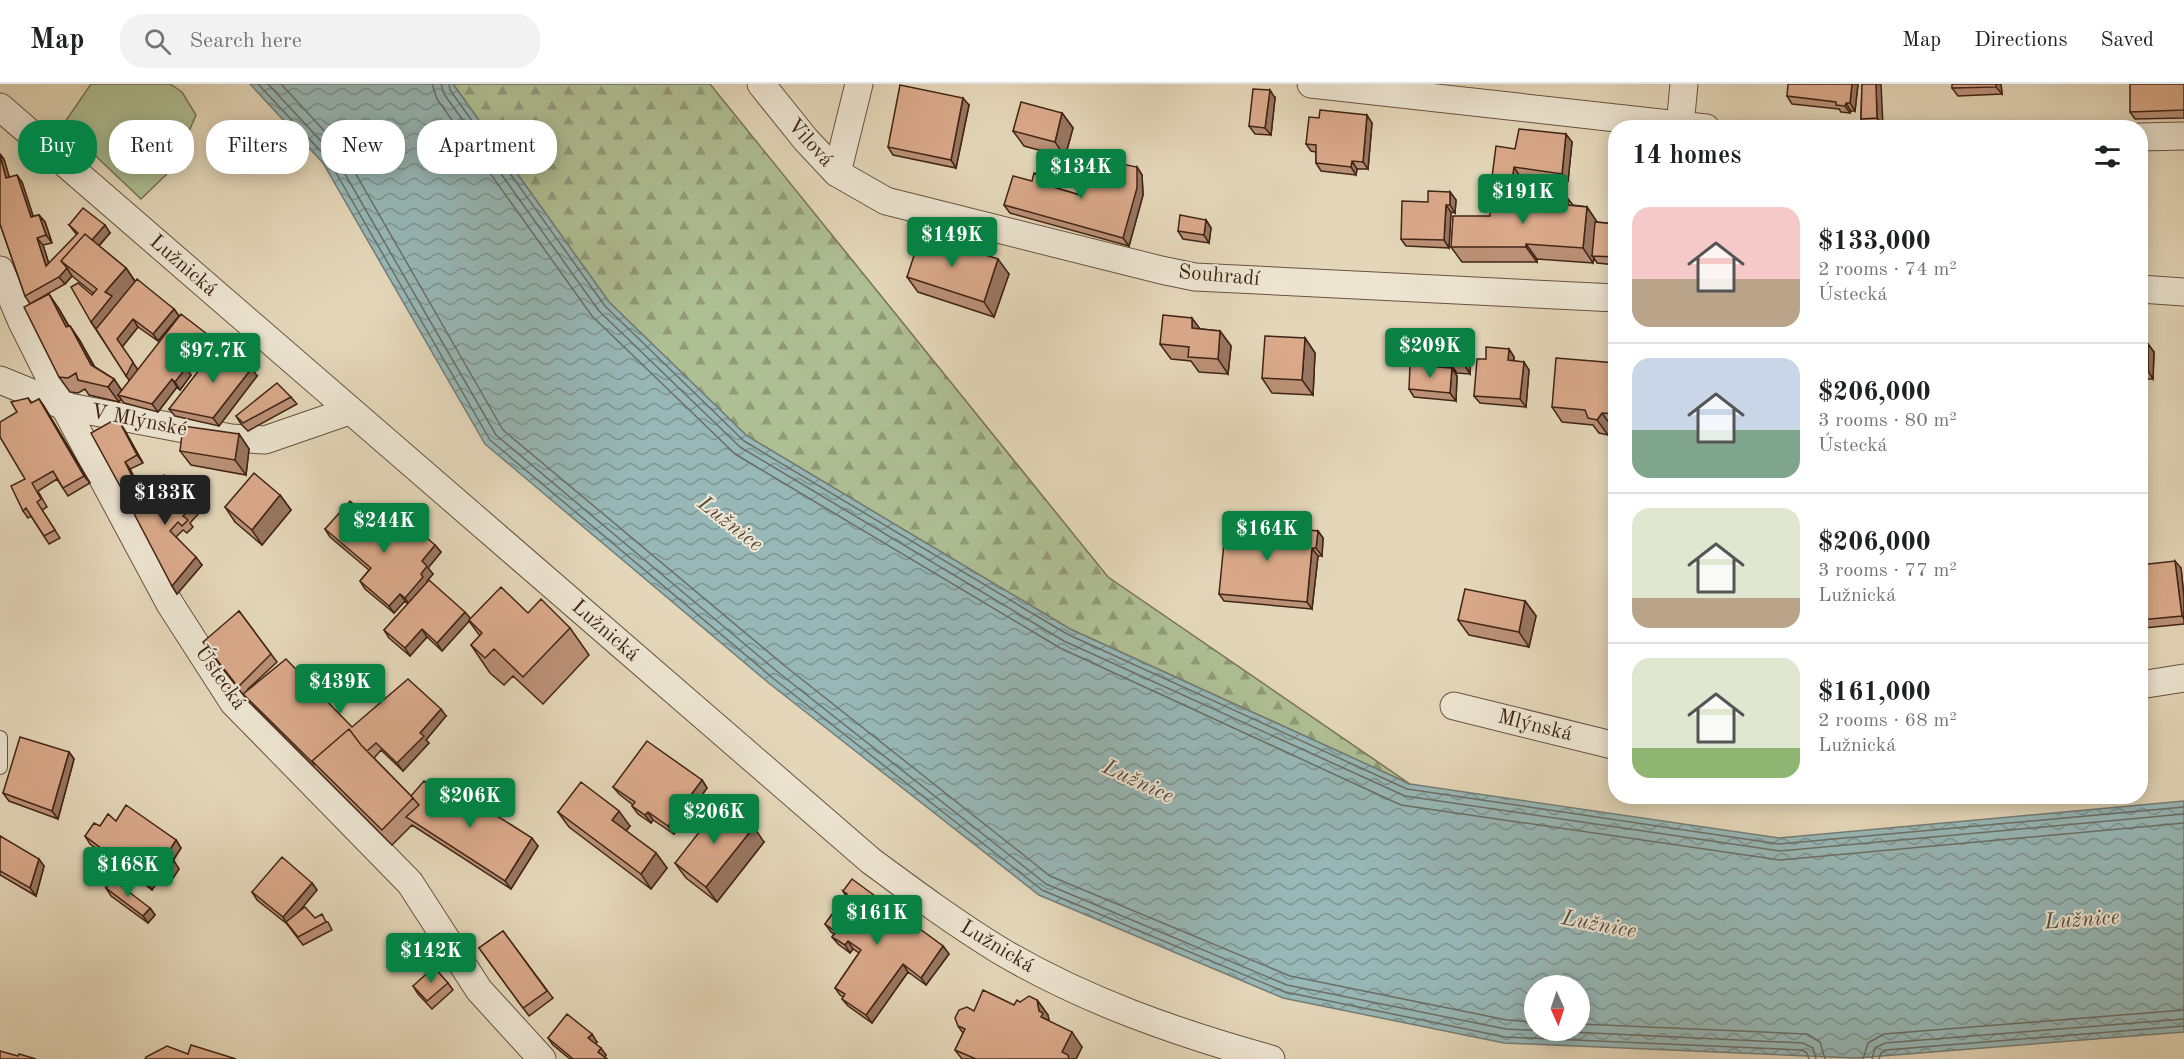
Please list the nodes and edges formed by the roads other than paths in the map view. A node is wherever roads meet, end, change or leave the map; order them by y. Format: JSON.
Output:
{"nodes":[{"id":1,"x":760,"y":84,"type":"edge"},
{"id":2,"x":859,"y":84,"type":"edge"},
{"id":3,"x":1311,"y":84,"type":"edge"},
{"id":4,"x":1684,"y":84,"type":"edge"},
{"id":5,"x":0,"y":107,"type":"edge"},
{"id":6,"x":1631,"y":120,"type":"edge"},
{"id":7,"x":1692,"y":120,"type":"edge"},
{"id":8,"x":2184,"y":135,"type":"edge"},
{"id":9,"x":2148,"y":137,"type":"edge"},
{"id":10,"x":837,"y":173,"type":"junction"},
{"id":11,"x":0,"y":270,"type":"edge"},
{"id":12,"x":2148,"y":290,"type":"edge"},
{"id":13,"x":2184,"y":292,"type":"edge"},
{"id":14,"x":1608,"y":298,"type":"edge"},
{"id":15,"x":0,"y":380,"type":"edge"},
{"id":16,"x":64,"y":406,"type":"junction"},
{"id":17,"x":349,"y":411,"type":"junction"},
{"id":18,"x":2184,"y":678,"type":"edge"},
{"id":19,"x":2148,"y":684,"type":"edge"},
{"id":20,"x":1454,"y":706,"type":"dead end"},
{"id":21,"x":0,"y":738,"type":"edge"},
{"id":22,"x":1608,"y":744,"type":"edge"},
{"id":23,"x":0,"y":767,"type":"edge"},
{"id":24,"x":542,"y":1059,"type":"edge"},
{"id":25,"x":1271,"y":1059,"type":"edge"}],
"edges":[{"from":1,"to":10,"type":"street","name":"Vilová"},
{"from":2,"to":10,"type":"street"},
{"from":3,"to":6,"type":"street"},
{"from":4,"to":7,"type":"street"},
{"from":5,"to":17,"type":"street","name":"Lužnická"},
{"from":8,"to":9,"type":"street"},
{"from":10,"to":14,"type":"street","name":"Souhradí"},
{"from":11,"to":16,"type":"street","name":"Ústecká"},
{"from":12,"to":13,"type":"street"},
{"from":15,"to":16,"type":"street","name":"V Mlýnské"},
{"from":16,"to":17,"type":"street","name":"V Mlýnské"},
{"from":16,"to":24,"type":"street","name":"Ústecká"},
{"from":17,"to":25,"type":"street","name":"Lužnická"},
{"from":18,"to":19,"type":"street"},
{"from":20,"to":22,"type":"street","name":"Mlýnská"},
{"from":21,"to":23,"type":"lane"}]}
